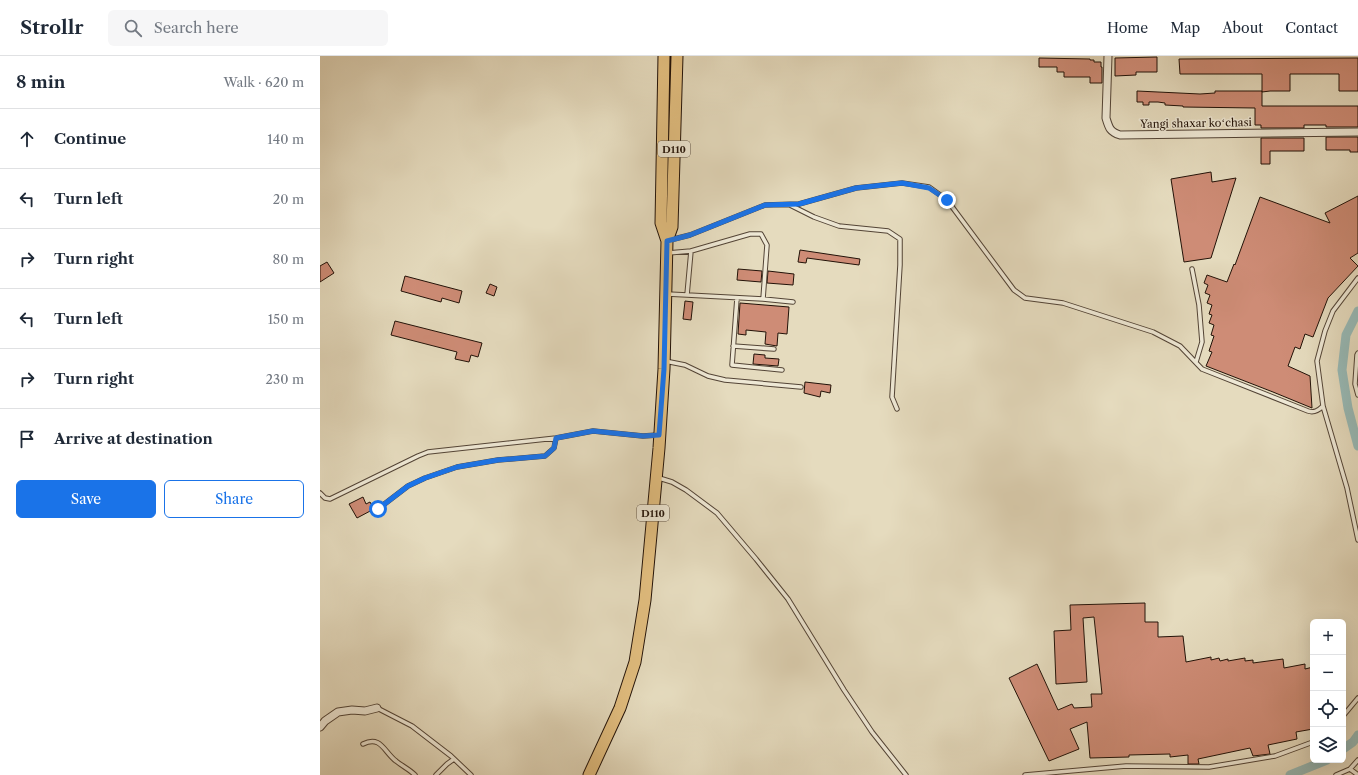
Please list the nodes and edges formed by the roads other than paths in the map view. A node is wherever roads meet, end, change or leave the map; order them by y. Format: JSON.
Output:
{"nodes":[{"id":1,"x":656,"y":56,"type":"edge"},
{"id":2,"x":664,"y":56,"type":"edge"},
{"id":3,"x":677,"y":56,"type":"edge"},
{"id":4,"x":1108,"y":56,"type":"edge"},
{"id":5,"x":664,"y":77,"type":"junction"},
{"id":6,"x":1358,"y":132,"type":"edge"},
{"id":7,"x":789,"y":204,"type":"junction"},
{"id":8,"x":667,"y":241,"type":"junction"},
{"id":9,"x":691,"y":251,"type":"junction"},
{"id":10,"x":667,"y":253,"type":"junction"},
{"id":11,"x":1192,"y":269,"type":"dead end"},
{"id":12,"x":1358,"y":278,"type":"edge"},
{"id":13,"x":666,"y":294,"type":"junction"},
{"id":14,"x":687,"y":295,"type":"junction"},
{"id":15,"x":737,"y":298,"type":"junction"},
{"id":16,"x":763,"y":299,"type":"junction"},
{"id":17,"x":793,"y":302,"type":"dead end"},
{"id":18,"x":733,"y":346,"type":"junction"},
{"id":19,"x":774,"y":349,"type":"dead end"},
{"id":20,"x":1358,"y":353,"type":"edge"},
{"id":21,"x":664,"y":361,"type":"junction"},
{"id":22,"x":1196,"y":362,"type":"junction"},
{"id":23,"x":782,"y":370,"type":"dead end"},
{"id":24,"x":801,"y":387,"type":"dead end"},
{"id":25,"x":1358,"y":395,"type":"edge"},
{"id":26,"x":1322,"y":406,"type":"junction"},
{"id":27,"x":897,"y":409,"type":"dead end"},
{"id":28,"x":659,"y":435,"type":"junction"},
{"id":29,"x":556,"y":438,"type":"junction"},
{"id":30,"x":656,"y":477,"type":"junction"},
{"id":31,"x":320,"y":493,"type":"edge"},
{"id":32,"x":378,"y":509,"type":"dead end"},
{"id":33,"x":1358,"y":540,"type":"edge"},
{"id":34,"x":1358,"y":698,"type":"edge"},
{"id":35,"x":377,"y":708,"type":"joint"},
{"id":36,"x":1346,"y":712,"type":"edge"},
{"id":37,"x":320,"y":727,"type":"edge"},
{"id":38,"x":1310,"y":743,"type":"edge"},
{"id":39,"x":363,"y":744,"type":"dead end"},
{"id":40,"x":454,"y":759,"type":"junction"},
{"id":41,"x":1358,"y":760,"type":"edge"},
{"id":42,"x":1350,"y":768,"type":"junction"},
{"id":43,"x":415,"y":775,"type":"edge"},
{"id":44,"x":436,"y":775,"type":"edge"},
{"id":45,"x":471,"y":775,"type":"edge"},
{"id":46,"x":589,"y":775,"type":"edge"},
{"id":47,"x":906,"y":775,"type":"edge"},
{"id":48,"x":1025,"y":775,"type":"edge"},
{"id":49,"x":1336,"y":775,"type":"edge"},
{"id":50,"x":1358,"y":775,"type":"edge"}],
"edges":[{"from":1,"to":5,"type":"main road"},
{"from":2,"to":5,"type":"main road","number":"D110"},
{"from":3,"to":8,"type":"main road","number":"D110"},
{"from":4,"to":6,"type":"street","name":"Yangi shaxar koʻchasi"},
{"from":5,"to":8,"type":"main road","number":"D110"},
{"from":7,"to":8,"type":"lane"},
{"from":7,"to":22,"type":"lane"},
{"from":7,"to":27,"type":"lane"},
{"from":8,"to":10,"type":"main road","number":"D110"},
{"from":9,"to":10,"type":"lane"},
{"from":9,"to":14,"type":"lane"},
{"from":9,"to":16,"type":"lane"},
{"from":10,"to":13,"type":"main road","number":"D110"},
{"from":11,"to":22,"type":"lane"},
{"from":12,"to":26,"type":"lane"},
{"from":13,"to":14,"type":"lane"},
{"from":13,"to":21,"type":"main road","number":"D110"},
{"from":14,"to":15,"type":"lane"},
{"from":15,"to":16,"type":"lane"},
{"from":15,"to":18,"type":"lane"},
{"from":16,"to":17,"type":"lane"},
{"from":18,"to":19,"type":"lane"},
{"from":18,"to":23,"type":"lane"},
{"from":20,"to":25,"type":"lane"},
{"from":21,"to":24,"type":"lane"},
{"from":21,"to":28,"type":"main road","number":"D110"},
{"from":22,"to":26,"type":"lane"},
{"from":26,"to":33,"type":"lane"},
{"from":28,"to":29,"type":"lane"},
{"from":28,"to":30,"type":"main road","number":"D110"},
{"from":29,"to":31,"type":"lane"},
{"from":29,"to":32,"type":"lane"},
{"from":30,"to":46,"type":"main road","number":"D110"},
{"from":30,"to":47,"type":"lane"},
{"from":34,"to":36,"type":"lane"},
{"from":35,"to":37,"type":"street"},
{"from":35,"to":40,"type":"lane"},
{"from":38,"to":48,"type":"lane"},
{"from":39,"to":43,"type":"lane"},
{"from":40,"to":44,"type":"lane"},
{"from":40,"to":45,"type":"lane"},
{"from":41,"to":42,"type":"lane"},
{"from":42,"to":49,"type":"lane"},
{"from":42,"to":50,"type":"lane"}]}
